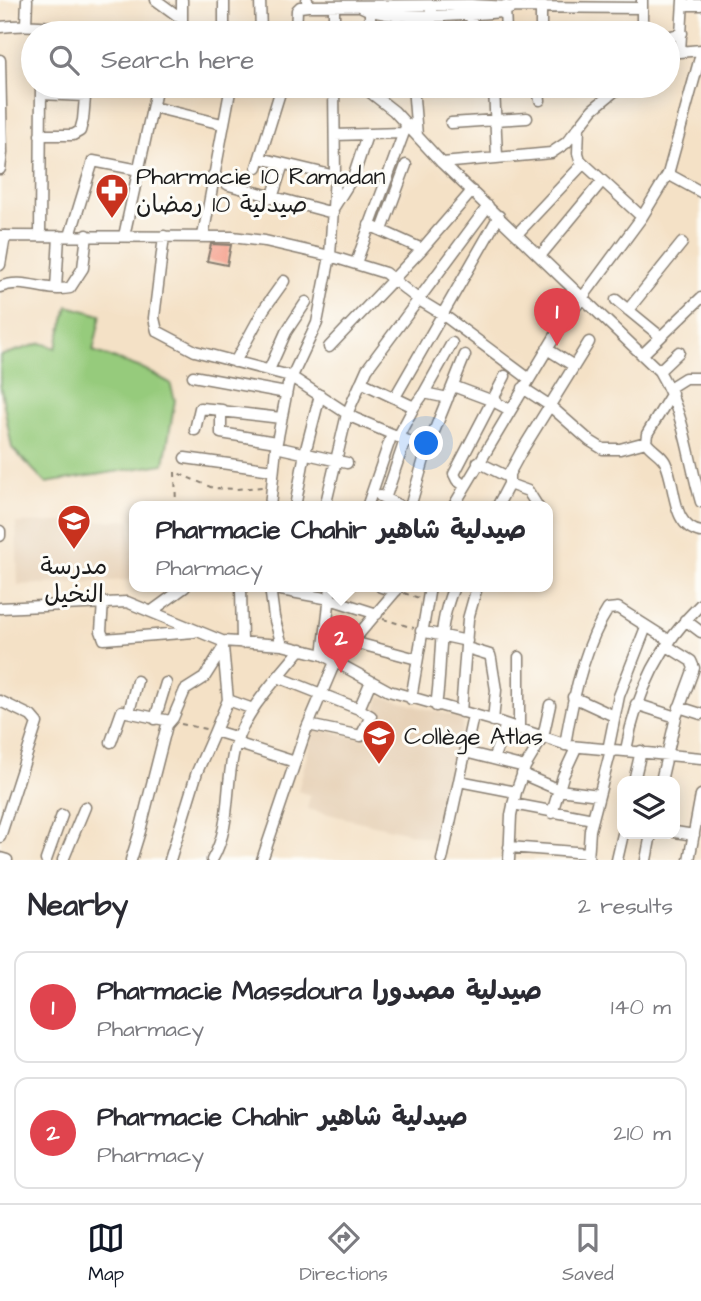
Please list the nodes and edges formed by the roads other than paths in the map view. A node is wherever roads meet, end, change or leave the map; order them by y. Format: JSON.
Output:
{"nodes":[{"id":1,"x":27,"y":0,"type":"edge"},
{"id":2,"x":156,"y":0,"type":"edge"},
{"id":3,"x":182,"y":0,"type":"edge"},
{"id":4,"x":224,"y":0,"type":"edge"},
{"id":5,"x":260,"y":0,"type":"edge"},
{"id":6,"x":307,"y":3,"type":"edge"},
{"id":7,"x":683,"y":3,"type":"edge"},
{"id":8,"x":608,"y":4,"type":"edge"},
{"id":9,"x":642,"y":4,"type":"edge"},
{"id":10,"x":701,"y":5,"type":"edge"},
{"id":11,"x":511,"y":6,"type":"edge"},
{"id":12,"x":334,"y":7,"type":"junction"},
{"id":13,"x":401,"y":7,"type":"edge"},
{"id":14,"x":367,"y":8,"type":"junction"},
{"id":15,"x":541,"y":8,"type":"junction"},
{"id":16,"x":431,"y":10,"type":"junction"},
{"id":17,"x":471,"y":13,"type":"junction"},
{"id":18,"x":182,"y":19,"type":"joint"},
{"id":19,"x":26,"y":21,"type":"edge"},
{"id":20,"x":224,"y":21,"type":"edge"},
{"id":21,"x":261,"y":21,"type":"edge"},
{"id":22,"x":297,"y":21,"type":"edge"},
{"id":23,"x":334,"y":21,"type":"edge"},
{"id":24,"x":369,"y":21,"type":"edge"},
{"id":25,"x":431,"y":21,"type":"edge"},
{"id":26,"x":471,"y":21,"type":"edge"},
{"id":27,"x":541,"y":21,"type":"edge"},
{"id":28,"x":21,"y":25,"type":"edge"},
{"id":29,"x":0,"y":27,"type":"edge"},
{"id":30,"x":682,"y":33,"type":"joint"},
{"id":31,"x":680,"y":52,"type":"joint"},
{"id":32,"x":701,"y":52,"type":"edge"},
{"id":33,"x":0,"y":60,"type":"edge"},
{"id":34,"x":696,"y":95,"type":"edge"},
{"id":35,"x":41,"y":98,"type":"edge"},
{"id":36,"x":85,"y":98,"type":"edge"},
{"id":37,"x":155,"y":98,"type":"edge"},
{"id":38,"x":228,"y":98,"type":"edge"},
{"id":39,"x":278,"y":98,"type":"edge"},
{"id":40,"x":334,"y":98,"type":"edge"},
{"id":41,"x":374,"y":98,"type":"edge"},
{"id":42,"x":414,"y":98,"type":"edge"},
{"id":43,"x":495,"y":98,"type":"edge"},
{"id":44,"x":606,"y":98,"type":"edge"},
{"id":45,"x":153,"y":107,"type":"junction"},
{"id":46,"x":527,"y":118,"type":"dead end"},
{"id":47,"x":496,"y":119,"type":"junction"},
{"id":48,"x":451,"y":122,"type":"dead end"},
{"id":49,"x":222,"y":124,"type":"junction"},
{"id":50,"x":579,"y":127,"type":"junction"},
{"id":51,"x":404,"y":129,"type":"junction"},
{"id":52,"x":40,"y":135,"type":"junction"},
{"id":53,"x":335,"y":135,"type":"junction"},
{"id":54,"x":367,"y":135,"type":"junction"},
{"id":55,"x":417,"y":136,"type":"junction"},
{"id":56,"x":497,"y":157,"type":"junction"},
{"id":57,"x":442,"y":163,"type":"junction"},
{"id":58,"x":283,"y":164,"type":"junction"},
{"id":59,"x":583,"y":164,"type":"junction"},
{"id":60,"x":406,"y":165,"type":"dead end"},
{"id":61,"x":0,"y":169,"type":"edge"},
{"id":62,"x":139,"y":170,"type":"junction"},
{"id":63,"x":668,"y":174,"type":"junction"},
{"id":64,"x":213,"y":175,"type":"junction"},
{"id":65,"x":335,"y":176,"type":"junction"},
{"id":66,"x":602,"y":181,"type":"junction"},
{"id":67,"x":472,"y":191,"type":"junction"},
{"id":68,"x":701,"y":192,"type":"edge"},
{"id":69,"x":272,"y":198,"type":"junction"},
{"id":70,"x":488,"y":206,"type":"junction"},
{"id":71,"x":334,"y":210,"type":"junction"},
{"id":72,"x":499,"y":216,"type":"junction"},
{"id":73,"x":642,"y":217,"type":"junction"},
{"id":74,"x":369,"y":225,"type":"junction"},
{"id":75,"x":382,"y":230,"type":"junction"},
{"id":76,"x":517,"y":234,"type":"junction"},
{"id":77,"x":87,"y":235,"type":"junction"},
{"id":78,"x":2,"y":236,"type":"edge"},
{"id":79,"x":40,"y":236,"type":"junction"},
{"id":80,"x":64,"y":236,"type":"junction"},
{"id":81,"x":124,"y":236,"type":"junction"},
{"id":82,"x":164,"y":236,"type":"junction"},
{"id":83,"x":203,"y":236,"type":"junction"},
{"id":84,"x":682,"y":243,"type":"dead end"},
{"id":85,"x":422,"y":249,"type":"junction"},
{"id":86,"x":330,"y":256,"type":"junction"},
{"id":87,"x":540,"y":256,"type":"junction"},
{"id":88,"x":356,"y":263,"type":"junction"},
{"id":89,"x":0,"y":265,"type":"edge"},
{"id":90,"x":394,"y":278,"type":"junction"},
{"id":91,"x":284,"y":281,"type":"dead end"},
{"id":92,"x":0,"y":287,"type":"edge"},
{"id":93,"x":56,"y":289,"type":"junction"},
{"id":94,"x":582,"y":297,"type":"junction"},
{"id":95,"x":701,"y":299,"type":"edge"},
{"id":96,"x":419,"y":300,"type":"junction"},
{"id":97,"x":616,"y":300,"type":"dead end"},
{"id":98,"x":306,"y":302,"type":"dead end"},
{"id":99,"x":628,"y":310,"type":"junction"},
{"id":100,"x":442,"y":314,"type":"junction"},
{"id":101,"x":660,"y":337,"type":"junction"},
{"id":102,"x":452,"y":342,"type":"dead end"},
{"id":103,"x":589,"y":342,"type":"dead end"},
{"id":104,"x":328,"y":348,"type":"dead end"},
{"id":105,"x":547,"y":349,"type":"junction"},
{"id":106,"x":679,"y":352,"type":"dead end"},
{"id":107,"x":465,"y":355,"type":"dead end"},
{"id":108,"x":642,"y":355,"type":"junction"},
{"id":109,"x":234,"y":362,"type":"junction"},
{"id":110,"x":574,"y":366,"type":"junction"},
{"id":111,"x":269,"y":370,"type":"junction"},
{"id":112,"x":659,"y":371,"type":"junction"},
{"id":113,"x":193,"y":376,"type":"dead end"},
{"id":114,"x":290,"y":376,"type":"junction"},
{"id":115,"x":505,"y":376,"type":"dead end"},
{"id":116,"x":528,"y":378,"type":"junction"},
{"id":117,"x":701,"y":378,"type":"edge"},
{"id":118,"x":361,"y":382,"type":"junction"},
{"id":119,"x":453,"y":386,"type":"junction"},
{"id":120,"x":523,"y":388,"type":"junction"},
{"id":121,"x":671,"y":391,"type":"junction"},
{"id":122,"x":286,"y":393,"type":"junction"},
{"id":123,"x":424,"y":393,"type":"junction"},
{"id":124,"x":320,"y":395,"type":"junction"},
{"id":125,"x":395,"y":397,"type":"junction"},
{"id":126,"x":448,"y":398,"type":"junction"},
{"id":127,"x":492,"y":401,"type":"junction"},
{"id":128,"x":550,"y":405,"type":"junction"},
{"id":129,"x":414,"y":407,"type":"junction"},
{"id":130,"x":222,"y":410,"type":"junction"},
{"id":131,"x":510,"y":410,"type":"junction"},
{"id":132,"x":347,"y":414,"type":"junction"},
{"id":133,"x":281,"y":418,"type":"junction"},
{"id":134,"x":195,"y":430,"type":"dead end"},
{"id":135,"x":402,"y":439,"type":"junction"},
{"id":136,"x":646,"y":442,"type":"junction"},
{"id":137,"x":276,"y":444,"type":"junction"},
{"id":138,"x":305,"y":453,"type":"junction"},
{"id":139,"x":185,"y":458,"type":"dead end"},
{"id":140,"x":334,"y":460,"type":"junction"},
{"id":141,"x":347,"y":463,"type":"dead end"},
{"id":142,"x":478,"y":463,"type":"junction"},
{"id":143,"x":272,"y":470,"type":"junction"},
{"id":144,"x":697,"y":474,"type":"edge"},
{"id":145,"x":509,"y":480,"type":"junction"},
{"id":146,"x":465,"y":486,"type":"junction"},
{"id":147,"x":372,"y":492,"type":"junction"},
{"id":148,"x":385,"y":499,"type":"junction"},
{"id":149,"x":271,"y":501,"type":"edge"},
{"id":150,"x":296,"y":501,"type":"edge"},
{"id":151,"x":326,"y":501,"type":"edge"},
{"id":152,"x":369,"y":501,"type":"edge"},
{"id":153,"x":389,"y":501,"type":"edge"},
{"id":154,"x":412,"y":501,"type":"edge"},
{"id":155,"x":456,"y":501,"type":"edge"},
{"id":156,"x":500,"y":501,"type":"edge"},
{"id":157,"x":534,"y":501,"type":"edge"},
{"id":158,"x":701,"y":502,"type":"edge"},
{"id":159,"x":701,"y":532,"type":"edge"},
{"id":160,"x":178,"y":592,"type":"edge"},
{"id":161,"x":241,"y":592,"type":"edge"},
{"id":162,"x":271,"y":592,"type":"edge"},
{"id":163,"x":295,"y":592,"type":"edge"},
{"id":164,"x":331,"y":592,"type":"edge"},
{"id":165,"x":395,"y":592,"type":"edge"},
{"id":166,"x":429,"y":592,"type":"edge"},
{"id":167,"x":452,"y":592,"type":"edge"},
{"id":168,"x":476,"y":592,"type":"edge"},
{"id":169,"x":330,"y":599,"type":"junction"},
{"id":170,"x":103,"y":601,"type":"junction"},
{"id":171,"x":701,"y":604,"type":"edge"},
{"id":172,"x":0,"y":608,"type":"edge"},
{"id":173,"x":152,"y":611,"type":"junction"},
{"id":174,"x":376,"y":615,"type":"junction"},
{"id":175,"x":685,"y":620,"type":"junction"},
{"id":176,"x":646,"y":627,"type":"junction"},
{"id":177,"x":421,"y":631,"type":"junction"},
{"id":178,"x":200,"y":632,"type":"junction"},
{"id":179,"x":701,"y":632,"type":"edge"},
{"id":180,"x":441,"y":637,"type":"junction"},
{"id":181,"x":354,"y":642,"type":"junction"},
{"id":182,"x":242,"y":643,"type":"junction"},
{"id":183,"x":669,"y":643,"type":"junction"},
{"id":184,"x":222,"y":644,"type":"junction"},
{"id":185,"x":467,"y":644,"type":"junction"},
{"id":186,"x":282,"y":646,"type":"junction"},
{"id":187,"x":301,"y":649,"type":"junction"},
{"id":188,"x":323,"y":655,"type":"junction"},
{"id":189,"x":519,"y":657,"type":"dead end"},
{"id":190,"x":417,"y":659,"type":"junction"},
{"id":191,"x":335,"y":662,"type":"junction"},
{"id":192,"x":278,"y":677,"type":"junction"},
{"id":193,"x":689,"y":680,"type":"junction"},
{"id":194,"x":137,"y":681,"type":"dead end"},
{"id":195,"x":371,"y":681,"type":"junction"},
{"id":196,"x":166,"y":683,"type":"dead end"},
{"id":197,"x":701,"y":686,"type":"edge"},
{"id":198,"x":319,"y":695,"type":"junction"},
{"id":199,"x":573,"y":697,"type":"junction"},
{"id":200,"x":411,"y":699,"type":"junction"},
{"id":201,"x":228,"y":700,"type":"junction"},
{"id":202,"x":0,"y":701,"type":"edge"},
{"id":203,"x":636,"y":704,"type":"junction"},
{"id":204,"x":550,"y":705,"type":"dead end"},
{"id":205,"x":436,"y":706,"type":"junction"},
{"id":206,"x":253,"y":709,"type":"junction"},
{"id":207,"x":359,"y":709,"type":"junction"},
{"id":208,"x":129,"y":712,"type":"junction"},
{"id":209,"x":461,"y":712,"type":"junction"},
{"id":210,"x":677,"y":712,"type":"junction"},
{"id":211,"x":701,"y":714,"type":"edge"},
{"id":212,"x":473,"y":716,"type":"junction"},
{"id":213,"x":614,"y":716,"type":"junction"},
{"id":214,"x":155,"y":719,"type":"junction"},
{"id":215,"x":170,"y":721,"type":"junction"},
{"id":216,"x":493,"y":721,"type":"junction"},
{"id":217,"x":506,"y":724,"type":"junction"},
{"id":218,"x":308,"y":725,"type":"junction"},
{"id":219,"x":519,"y":729,"type":"junction"},
{"id":220,"x":215,"y":731,"type":"junction"},
{"id":221,"x":543,"y":737,"type":"junction"},
{"id":222,"x":237,"y":741,"type":"junction"},
{"id":223,"x":111,"y":742,"type":"dead end"},
{"id":224,"x":565,"y":745,"type":"junction"},
{"id":225,"x":576,"y":748,"type":"junction"},
{"id":226,"x":610,"y":750,"type":"junction"},
{"id":227,"x":626,"y":750,"type":"junction"},
{"id":228,"x":641,"y":751,"type":"junction"},
{"id":229,"x":465,"y":752,"type":"junction"},
{"id":230,"x":667,"y":755,"type":"junction"},
{"id":231,"x":701,"y":758,"type":"edge"},
{"id":232,"x":493,"y":759,"type":"junction"},
{"id":233,"x":295,"y":762,"type":"junction"},
{"id":234,"x":524,"y":771,"type":"junction"},
{"id":235,"x":635,"y":776,"type":"edge"},
{"id":236,"x":662,"y":776,"type":"edge"},
{"id":237,"x":458,"y":781,"type":"junction"},
{"id":238,"x":559,"y":790,"type":"junction"},
{"id":239,"x":516,"y":792,"type":"junction"},
{"id":240,"x":599,"y":795,"type":"junction"},
{"id":241,"x":701,"y":795,"type":"edge"},
{"id":242,"x":513,"y":804,"type":"junction"},
{"id":243,"x":85,"y":807,"type":"dead end"},
{"id":244,"x":552,"y":813,"type":"junction"},
{"id":245,"x":62,"y":815,"type":"dead end"},
{"id":246,"x":593,"y":819,"type":"junction"},
{"id":247,"x":680,"y":833,"type":"edge"},
{"id":248,"x":694,"y":835,"type":"junction"},
{"id":249,"x":0,"y":837,"type":"edge"},
{"id":250,"x":622,"y":839,"type":"edge"},
{"id":251,"x":650,"y":839,"type":"edge"},
{"id":252,"x":509,"y":847,"type":"junction"},
{"id":253,"x":588,"y":856,"type":"edge"},
{"id":254,"x":0,"y":858,"type":"edge"},
{"id":255,"x":172,"y":859,"type":"edge"},
{"id":256,"x":7,"y":860,"type":"edge"},
{"id":257,"x":46,"y":860,"type":"edge"},
{"id":258,"x":63,"y":860,"type":"edge"},
{"id":259,"x":131,"y":860,"type":"edge"},
{"id":260,"x":212,"y":860,"type":"edge"},
{"id":261,"x":262,"y":860,"type":"edge"},
{"id":262,"x":442,"y":860,"type":"edge"},
{"id":263,"x":509,"y":860,"type":"edge"},
{"id":264,"x":617,"y":860,"type":"edge"},
{"id":265,"x":646,"y":860,"type":"edge"},
{"id":266,"x":690,"y":860,"type":"edge"}],
"edges":[{"from":1,"to":19,"type":"street"},
{"from":2,"to":18,"type":"street"},
{"from":3,"to":18,"type":"street"},
{"from":4,"to":20,"type":"street"},
{"from":5,"to":21,"type":"street"},
{"from":6,"to":12,"type":"street"},
{"from":6,"to":22,"type":"street"},
{"from":7,"to":10,"type":"street"},
{"from":7,"to":30,"type":"street"},
{"from":8,"to":9,"type":"street"},
{"from":8,"to":15,"type":"street"},
{"from":11,"to":15,"type":"street"},
{"from":11,"to":16,"type":"street"},
{"from":11,"to":17,"type":"street"},
{"from":12,"to":14,"type":"street"},
{"from":12,"to":23,"type":"street"},
{"from":13,"to":14,"type":"street"},
{"from":13,"to":16,"type":"street"},
{"from":14,"to":24,"type":"street"},
{"from":15,"to":27,"type":"street"},
{"from":16,"to":17,"type":"street"},
{"from":16,"to":25,"type":"street"},
{"from":17,"to":26,"type":"street"},
{"from":28,"to":29,"type":"street"},
{"from":30,"to":31,"type":"street"},
{"from":31,"to":32,"type":"street"},
{"from":32,"to":34,"type":"street"},
{"from":33,"to":61,"type":"street"},
{"from":34,"to":63,"type":"street"},
{"from":35,"to":52,"type":"street"},
{"from":36,"to":52,"type":"street"},
{"from":37,"to":45,"type":"street"},
{"from":38,"to":49,"type":"street"},
{"from":39,"to":58,"type":"street"},
{"from":40,"to":53,"type":"street"},
{"from":41,"to":51,"type":"street"},
{"from":42,"to":55,"type":"street"},
{"from":43,"to":47,"type":"street"},
{"from":44,"to":50,"type":"street"},
{"from":45,"to":49,"type":"street"},
{"from":45,"to":62,"type":"street"},
{"from":46,"to":47,"type":"street"},
{"from":47,"to":48,"type":"street"},
{"from":47,"to":56,"type":"street"},
{"from":49,"to":64,"type":"street"},
{"from":50,"to":56,"type":"street"},
{"from":50,"to":59,"type":"street"},
{"from":51,"to":54,"type":"street"},
{"from":51,"to":55,"type":"street"},
{"from":51,"to":74,"type":"street"},
{"from":52,"to":79,"type":"street"},
{"from":53,"to":54,"type":"street"},
{"from":53,"to":65,"type":"street"},
{"from":54,"to":71,"type":"street"},
{"from":55,"to":57,"type":"street"},
{"from":56,"to":57,"type":"street"},
{"from":57,"to":67,"type":"street"},
{"from":58,"to":65,"type":"street"},
{"from":58,"to":69,"type":"street"},
{"from":59,"to":66,"type":"street"},
{"from":59,"to":76,"type":"street"},
{"from":60,"to":75,"type":"street"},
{"from":62,"to":80,"type":"street"},
{"from":62,"to":81,"type":"street"},
{"from":63,"to":68,"type":"street"},
{"from":63,"to":73,"type":"street"},
{"from":64,"to":69,"type":"street"},
{"from":64,"to":83,"type":"street"},
{"from":65,"to":71,"type":"street"},
{"from":66,"to":73,"type":"street"},
{"from":66,"to":87,"type":"street"},
{"from":67,"to":70,"type":"street"},
{"from":67,"to":85,"type":"street"},
{"from":69,"to":71,"type":"street"},
{"from":70,"to":72,"type":"street"},
{"from":70,"to":96,"type":"street"},
{"from":71,"to":86,"type":"street"},
{"from":72,"to":76,"type":"street"},
{"from":72,"to":100,"type":"street"},
{"from":73,"to":94,"type":"street"},
{"from":74,"to":75,"type":"street"},
{"from":74,"to":88,"type":"street"},
{"from":75,"to":85,"type":"street"},
{"from":76,"to":87,"type":"street"},
{"from":77,"to":80,"type":"street"},
{"from":77,"to":81,"type":"street"},
{"from":77,"to":93,"type":"street"},
{"from":78,"to":79,"type":"street"},
{"from":78,"to":89,"type":"street"},
{"from":79,"to":80,"type":"street"},
{"from":80,"to":93,"type":"street"},
{"from":81,"to":82,"type":"street"},
{"from":82,"to":83,"type":"street"},
{"from":82,"to":109,"type":"street"},
{"from":83,"to":86,"type":"street"},
{"from":84,"to":99,"type":"street"},
{"from":85,"to":90,"type":"street"},
{"from":86,"to":88,"type":"street"},
{"from":86,"to":114,"type":"street"},
{"from":87,"to":94,"type":"street"},
{"from":88,"to":90,"type":"street"},
{"from":90,"to":96,"type":"street"},
{"from":90,"to":104,"type":"street"},
{"from":91,"to":109,"type":"street"},
{"from":92,"to":93,"type":"street"},
{"from":94,"to":105,"type":"street"},
{"from":94,"to":108,"type":"street"},
{"from":95,"to":101,"type":"street"},
{"from":96,"to":100,"type":"street"},
{"from":96,"to":118,"type":"street"},
{"from":97,"to":99,"type":"street"},
{"from":98,"to":111,"type":"street"},
{"from":99,"to":101,"type":"street"},
{"from":100,"to":116,"type":"street"},
{"from":100,"to":125,"type":"street"},
{"from":101,"to":108,"type":"street"},
{"from":102,"to":123,"type":"street"},
{"from":103,"to":110,"type":"street"},
{"from":105,"to":110,"type":"street"},
{"from":105,"to":116,"type":"street"},
{"from":106,"to":112,"type":"street"},
{"from":107,"to":119,"type":"street"},
{"from":108,"to":112,"type":"street"},
{"from":109,"to":111,"type":"street"},
{"from":110,"to":128,"type":"street"},
{"from":111,"to":114,"type":"street"},
{"from":112,"to":121,"type":"street"},
{"from":113,"to":122,"type":"street"},
{"from":114,"to":122,"type":"street"},
{"from":114,"to":124,"type":"street"},
{"from":115,"to":127,"type":"street"},
{"from":116,"to":120,"type":"street"},
{"from":117,"to":121,"type":"street"},
{"from":118,"to":125,"type":"street"},
{"from":118,"to":132,"type":"street"},
{"from":119,"to":126,"type":"street"},
{"from":119,"to":127,"type":"street"},
{"from":120,"to":128,"type":"street"},
{"from":120,"to":131,"type":"street"},
{"from":121,"to":136,"type":"street"},
{"from":121,"to":144,"type":"street"},
{"from":122,"to":133,"type":"street"},
{"from":123,"to":126,"type":"street"},
{"from":123,"to":129,"type":"street"},
{"from":124,"to":132,"type":"street"},
{"from":124,"to":138,"type":"street"},
{"from":125,"to":129,"type":"street"},
{"from":126,"to":154,"type":"street"},
{"from":127,"to":131,"type":"street"},
{"from":127,"to":146,"type":"street"},
{"from":128,"to":136,"type":"street"},
{"from":128,"to":145,"type":"street"},
{"from":129,"to":135,"type":"street"},
{"from":130,"to":133,"type":"street"},
{"from":130,"to":134,"type":"street"},
{"from":130,"to":137,"type":"street"},
{"from":131,"to":142,"type":"street"},
{"from":132,"to":135,"type":"street"},
{"from":132,"to":140,"type":"street"},
{"from":133,"to":137,"type":"street"},
{"from":135,"to":147,"type":"street"},
{"from":135,"to":148,"type":"street"},
{"from":136,"to":159,"type":"street"},
{"from":137,"to":138,"type":"street"},
{"from":137,"to":143,"type":"street"},
{"from":138,"to":140,"type":"street"},
{"from":138,"to":150,"type":"street"},
{"from":139,"to":143,"type":"street"},
{"from":140,"to":141,"type":"street"},
{"from":140,"to":151,"type":"street"},
{"from":142,"to":145,"type":"street"},
{"from":142,"to":146,"type":"street"},
{"from":143,"to":149,"type":"street"},
{"from":144,"to":158,"type":"street"},
{"from":145,"to":156,"type":"street"},
{"from":145,"to":157,"type":"street"},
{"from":146,"to":155,"type":"street"},
{"from":147,"to":148,"type":"street"},
{"from":147,"to":152,"type":"street"},
{"from":148,"to":153,"type":"street"},
{"from":160,"to":173,"type":"street"},
{"from":161,"to":182,"type":"street"},
{"from":162,"to":186,"type":"street"},
{"from":163,"to":169,"type":"street"},
{"from":164,"to":169,"type":"street"},
{"from":165,"to":174,"type":"street"},
{"from":166,"to":177,"type":"street"},
{"from":167,"to":180,"type":"street"},
{"from":168,"to":185,"type":"street"},
{"from":169,"to":174,"type":"street"},
{"from":169,"to":188,"type":"street"},
{"from":170,"to":172,"type":"street"},
{"from":170,"to":173,"type":"street"},
{"from":170,"to":178,"type":"street"},
{"from":171,"to":175,"type":"street"},
{"from":173,"to":178,"type":"street"},
{"from":174,"to":181,"type":"street"},
{"from":175,"to":179,"type":"street"},
{"from":175,"to":183,"type":"street"},
{"from":176,"to":183,"type":"street"},
{"from":176,"to":199,"type":"street"},
{"from":176,"to":213,"type":"street"},
{"from":177,"to":180,"type":"street"},
{"from":177,"to":190,"type":"street"},
{"from":178,"to":184,"type":"street"},
{"from":180,"to":185,"type":"street"},
{"from":180,"to":205,"type":"street"},
{"from":181,"to":190,"type":"street"},
{"from":181,"to":191,"type":"street"},
{"from":182,"to":184,"type":"street"},
{"from":182,"to":186,"type":"street"},
{"from":183,"to":193,"type":"street"},
{"from":183,"to":203,"type":"street"},
{"from":184,"to":201,"type":"street"},
{"from":184,"to":215,"type":"street"},
{"from":185,"to":209,"type":"street"},
{"from":185,"to":216,"type":"street"},
{"from":186,"to":187,"type":"street"},
{"from":187,"to":188,"type":"street"},
{"from":187,"to":192,"type":"street"},
{"from":188,"to":191,"type":"street"},
{"from":189,"to":219,"type":"street"},
{"from":190,"to":200,"type":"street"},
{"from":191,"to":195,"type":"street"},
{"from":191,"to":198,"type":"street"},
{"from":192,"to":198,"type":"street"},
{"from":192,"to":206,"type":"street"},
{"from":193,"to":197,"type":"street"},
{"from":193,"to":210,"type":"street"},
{"from":194,"to":208,"type":"street"},
{"from":195,"to":200,"type":"street"},
{"from":195,"to":207,"type":"street"},
{"from":196,"to":214,"type":"street"},
{"from":198,"to":207,"type":"street"},
{"from":198,"to":218,"type":"street"},
{"from":199,"to":213,"type":"street"},
{"from":199,"to":224,"type":"street"},
{"from":200,"to":205,"type":"street"},
{"from":201,"to":206,"type":"street"},
{"from":201,"to":220,"type":"street"},
{"from":202,"to":249,"type":"street"},
{"from":203,"to":210,"type":"street"},
{"from":203,"to":227,"type":"street"},
{"from":204,"to":221,"type":"street"},
{"from":205,"to":209,"type":"street"},
{"from":206,"to":222,"type":"street"},
{"from":207,"to":218,"type":"street"},
{"from":208,"to":214,"type":"street"},
{"from":208,"to":223,"type":"street"},
{"from":209,"to":212,"type":"street"},
{"from":210,"to":211,"type":"street"},
{"from":210,"to":230,"type":"street"},
{"from":212,"to":216,"type":"street"},
{"from":212,"to":229,"type":"street"},
{"from":213,"to":226,"type":"street"},
{"from":214,"to":215,"type":"street"},
{"from":215,"to":259,"type":"street"},
{"from":216,"to":217,"type":"street"},
{"from":217,"to":219,"type":"street"},
{"from":217,"to":232,"type":"street"},
{"from":218,"to":233,"type":"street"},
{"from":219,"to":221,"type":"street"},
{"from":220,"to":222,"type":"street"},
{"from":220,"to":255,"type":"street"},
{"from":221,"to":224,"type":"street"},
{"from":221,"to":234,"type":"street"},
{"from":222,"to":233,"type":"street"},
{"from":222,"to":260,"type":"street"},
{"from":224,"to":225,"type":"street"},
{"from":225,"to":226,"type":"street"},
{"from":225,"to":238,"type":"street"},
{"from":226,"to":227,"type":"street"},
{"from":226,"to":240,"type":"street"},
{"from":227,"to":228,"type":"street"},
{"from":228,"to":230,"type":"street"},
{"from":228,"to":235,"type":"street"},
{"from":229,"to":232,"type":"street"},
{"from":229,"to":237,"type":"street"},
{"from":230,"to":231,"type":"street"},
{"from":230,"to":236,"type":"street"},
{"from":232,"to":234,"type":"street"},
{"from":233,"to":261,"type":"street"},
{"from":234,"to":238,"type":"street"},
{"from":234,"to":239,"type":"street"},
{"from":237,"to":239,"type":"street"},
{"from":237,"to":262,"type":"street"},
{"from":238,"to":240,"type":"street"},
{"from":238,"to":244,"type":"street"},
{"from":239,"to":242,"type":"street"},
{"from":240,"to":246,"type":"street"},
{"from":241,"to":248,"type":"street"},
{"from":242,"to":244,"type":"street"},
{"from":242,"to":252,"type":"street"},
{"from":243,"to":258,"type":"street"},
{"from":244,"to":246,"type":"street"},
{"from":245,"to":257,"type":"street"},
{"from":246,"to":253,"type":"street"},
{"from":247,"to":248,"type":"street"},
{"from":248,"to":266,"type":"street"},
{"from":250,"to":264,"type":"street"},
{"from":251,"to":265,"type":"street"},
{"from":252,"to":253,"type":"street"},
{"from":252,"to":263,"type":"street"},
{"from":254,"to":256,"type":"street"}]}
